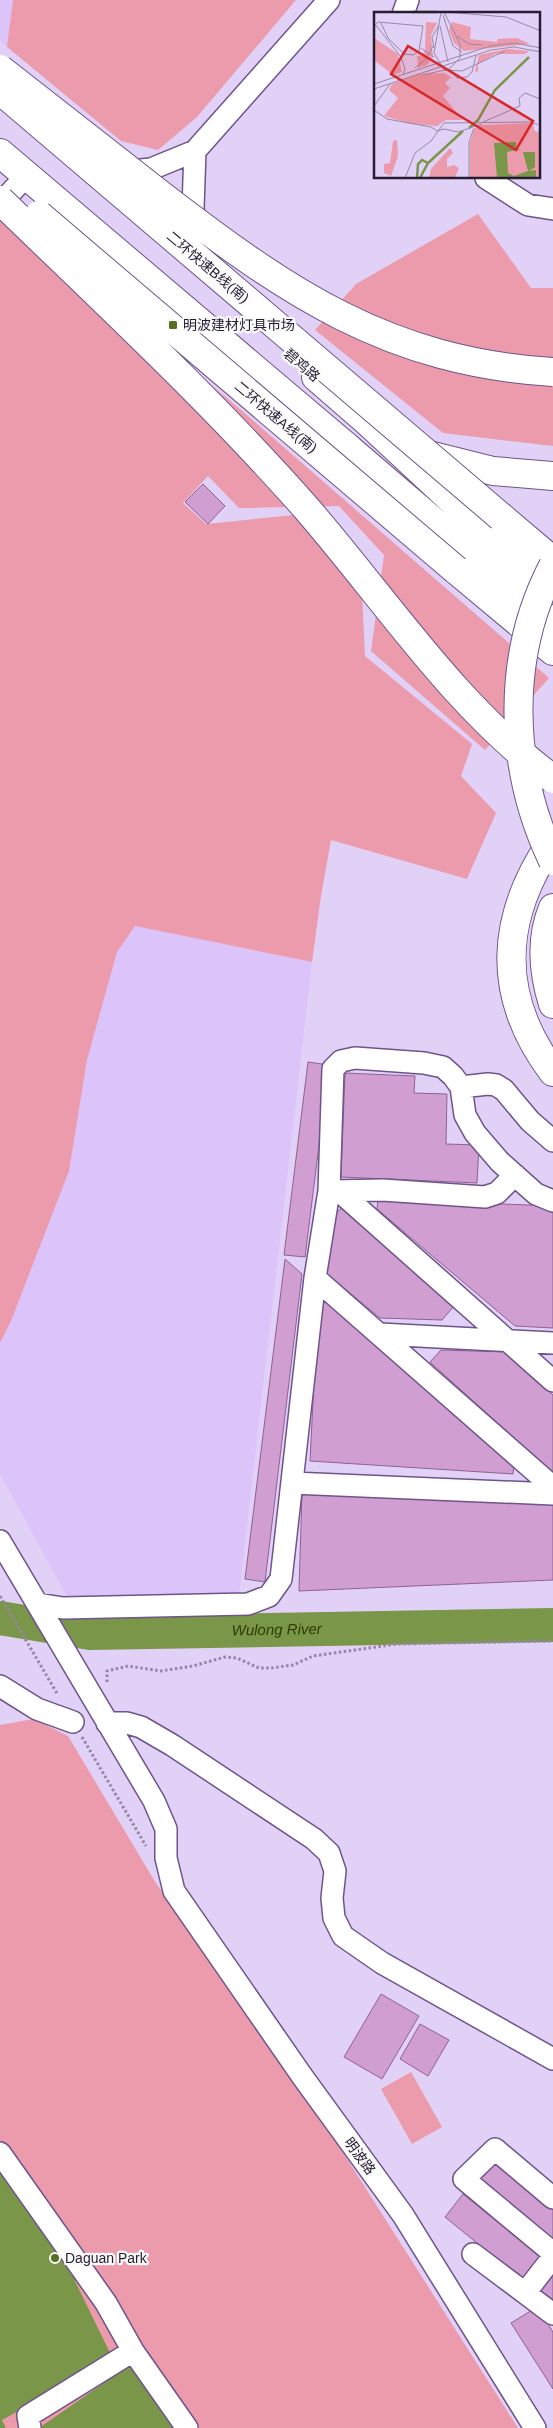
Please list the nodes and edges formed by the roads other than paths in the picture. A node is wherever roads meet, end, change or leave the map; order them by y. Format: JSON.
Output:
{"nodes":[{"id":1,"x":329,"y":0,"type":"edge"},
{"id":2,"x":408,"y":0,"type":"edge"},
{"id":3,"x":404,"y":12,"type":"edge"},
{"id":4,"x":0,"y":68,"type":"edge"},
{"id":5,"x":0,"y":90,"type":"edge"},
{"id":6,"x":0,"y":108,"type":"edge"},
{"id":7,"x":195,"y":151,"type":"junction"},
{"id":8,"x":0,"y":153,"type":"edge"},
{"id":9,"x":27,"y":175,"type":"junction"},
{"id":10,"x":82,"y":175,"type":"junction"},
{"id":11,"x":488,"y":179,"type":"edge"},
{"id":12,"x":0,"y":182,"type":"edge"},
{"id":13,"x":0,"y":200,"type":"edge"},
{"id":14,"x":0,"y":204,"type":"edge"},
{"id":15,"x":553,"y":210,"type":"edge"},
{"id":16,"x":201,"y":277,"type":"junction"},
{"id":17,"x":553,"y":372,"type":"edge"},
{"id":18,"x":369,"y":423,"type":"junction"},
{"id":19,"x":553,"y":476,"type":"edge"},
{"id":20,"x":553,"y":561,"type":"edge"},
{"id":21,"x":553,"y":566,"type":"edge"},
{"id":22,"x":553,"y":588,"type":"edge"},
{"id":23,"x":553,"y":624,"type":"edge"},
{"id":24,"x":553,"y":651,"type":"edge"},
{"id":25,"x":553,"y":779,"type":"edge"},
{"id":26,"x":553,"y":840,"type":"edge"},
{"id":27,"x":553,"y":861,"type":"edge"},
{"id":28,"x":553,"y":908,"type":"edge"},
{"id":29,"x":553,"y":1004,"type":"edge"},
{"id":30,"x":553,"y":1072,"type":"edge"},
{"id":31,"x":461,"y":1087,"type":"junction"},
{"id":32,"x":553,"y":1141,"type":"edge"},
{"id":33,"x":515,"y":1175,"type":"junction"},
{"id":34,"x":334,"y":1191,"type":"junction"},
{"id":35,"x":553,"y":1201,"type":"edge"},
{"id":36,"x":315,"y":1278,"type":"junction"},
{"id":37,"x":380,"y":1334,"type":"junction"},
{"id":38,"x":509,"y":1340,"type":"junction"},
{"id":39,"x":553,"y":1342,"type":"edge"},
{"id":40,"x":553,"y":1381,"type":"edge"},
{"id":41,"x":292,"y":1483,"type":"junction"},
{"id":42,"x":553,"y":1487,"type":"edge"},
{"id":43,"x":553,"y":1494,"type":"edge"},
{"id":44,"x":0,"y":1540,"type":"edge"},
{"id":45,"x":39,"y":1607,"type":"junction"},
{"id":46,"x":0,"y":1686,"type":"edge"},
{"id":47,"x":73,"y":1722,"type":"road end"},
{"id":48,"x":107,"y":1723,"type":"junction"},
{"id":49,"x":553,"y":2059,"type":"edge"},
{"id":50,"x":0,"y":2153,"type":"edge"},
{"id":51,"x":553,"y":2198,"type":"edge"},
{"id":52,"x":553,"y":2253,"type":"edge"},
{"id":53,"x":473,"y":2254,"type":"dead end"},
{"id":54,"x":553,"y":2257,"type":"edge"},
{"id":55,"x":525,"y":2293,"type":"junction"},
{"id":56,"x":553,"y":2314,"type":"edge"},
{"id":57,"x":133,"y":2351,"type":"junction"},
{"id":58,"x":30,"y":2428,"type":"edge"},
{"id":59,"x":187,"y":2428,"type":"edge"},
{"id":60,"x":535,"y":2428,"type":"edge"}],
"edges":[{"from":1,"to":7,"type":"street"},
{"from":2,"to":3,"type":"street"},
{"from":4,"to":17,"type":"main road","bridge":true},
{"from":5,"to":20,"type":"main road","name":"二环快速B线(南)","bridge":true},
{"from":6,"to":10,"type":"main road","name":"碧鸡路"},
{"from":7,"to":10,"type":"street"},
{"from":7,"to":16,"type":"street"},
{"from":8,"to":9,"type":"main road"},
{"from":9,"to":14,"type":"street"},
{"from":9,"to":23,"type":"main road"},
{"from":10,"to":16,"type":"main road","name":"碧鸡路"},
{"from":11,"to":15,"type":"street"},
{"from":12,"to":24,"type":"main road","name":"二环快速A线(南)","bridge":true},
{"from":13,"to":25,"type":"main road","bridge":true},
{"from":16,"to":18,"type":"main road","name":"碧鸡路"},
{"from":18,"to":19,"type":"main road"},
{"from":18,"to":22,"type":"main road","name":"碧鸡路"},
{"from":21,"to":27,"type":"main road","bridge":true},
{"from":26,"to":30,"type":"main road"},
{"from":28,"to":29,"type":"main road"},
{"from":31,"to":32,"type":"street"},
{"from":31,"to":33,"type":"street"},
{"from":31,"to":34,"type":"street"},
{"from":33,"to":34,"type":"street"},
{"from":33,"to":35,"type":"street"},
{"from":34,"to":36,"type":"street"},
{"from":34,"to":38,"type":"street"},
{"from":36,"to":37,"type":"street"},
{"from":36,"to":41,"type":"street"},
{"from":37,"to":38,"type":"street"},
{"from":37,"to":42,"type":"street"},
{"from":38,"to":39,"type":"street"},
{"from":38,"to":40,"type":"street"},
{"from":41,"to":43,"type":"street"},
{"from":41,"to":45,"type":"street"},
{"from":44,"to":45,"type":"street"},
{"from":45,"to":48,"type":"street"},
{"from":46,"to":47,"type":"street"},
{"from":48,"to":49,"type":"street"},
{"from":48,"to":60,"type":"street","name":"明波路"},
{"from":50,"to":57,"type":"street"},
{"from":51,"to":52,"type":"street"},
{"from":53,"to":55,"type":"street"},
{"from":54,"to":55,"type":"street"},
{"from":55,"to":56,"type":"street"},
{"from":57,"to":58,"type":"street"},
{"from":57,"to":59,"type":"street"}]}
